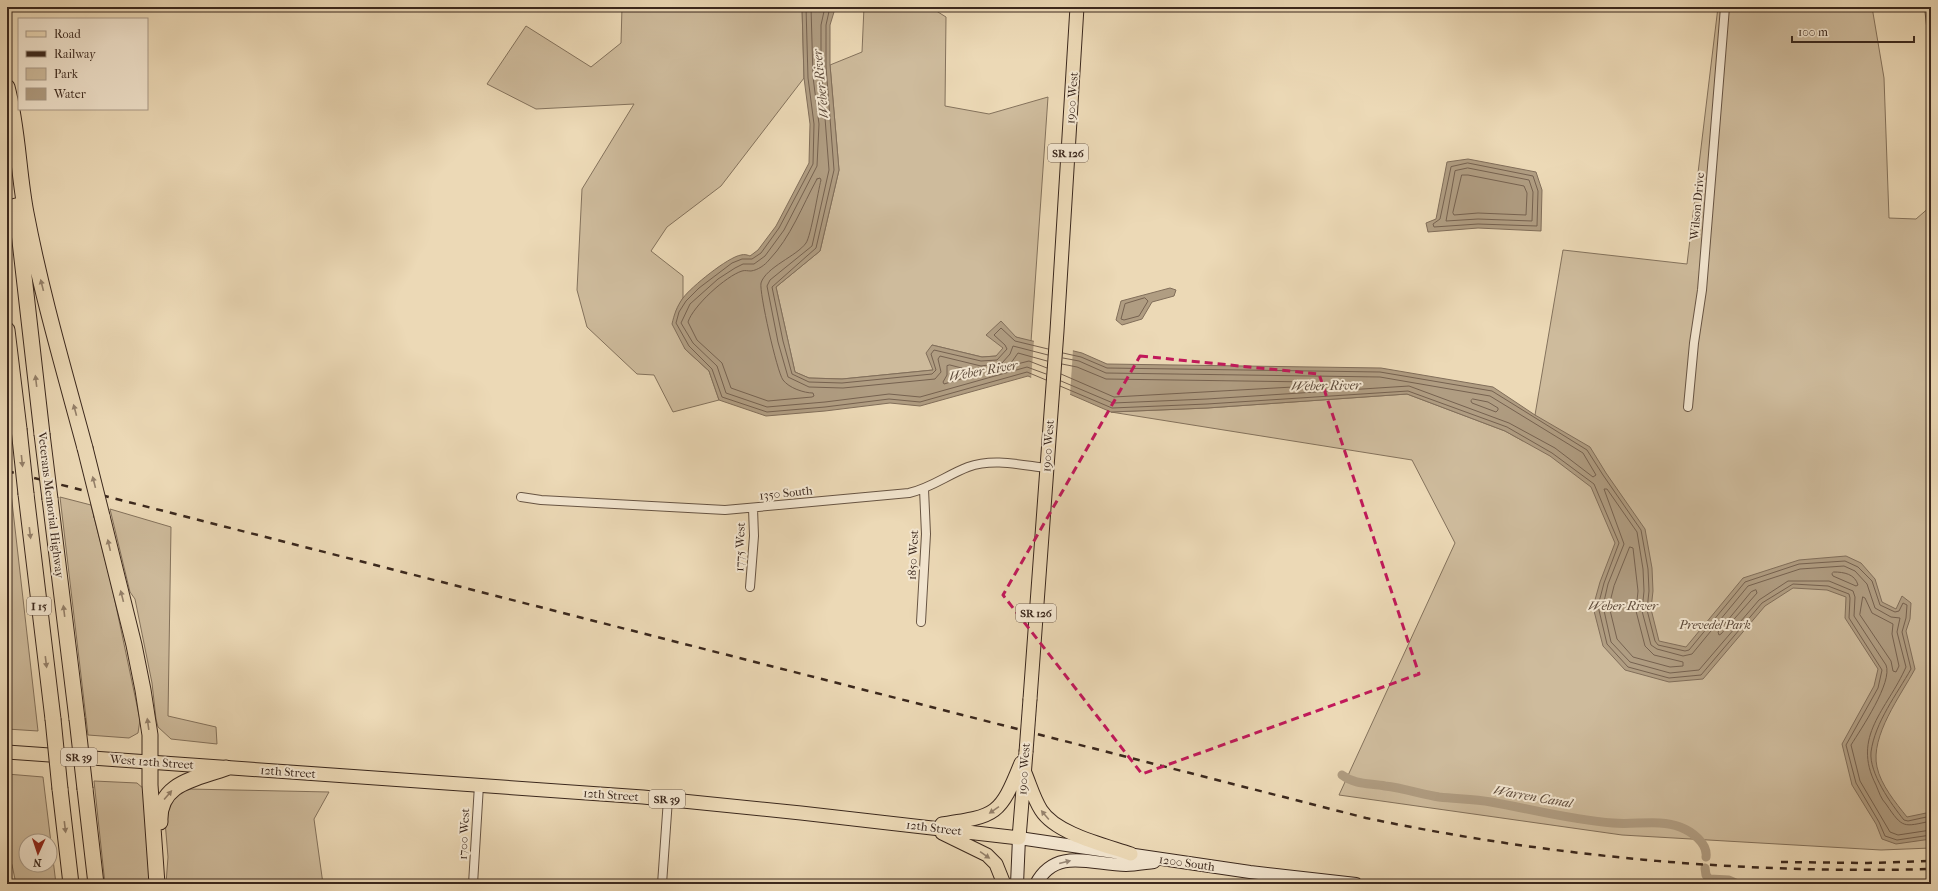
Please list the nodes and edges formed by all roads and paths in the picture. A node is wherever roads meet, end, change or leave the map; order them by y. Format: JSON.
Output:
{"nodes":[{"id":1,"x":1077,"y":7,"type":"edge"},
{"id":2,"x":1725,"y":7,"type":"edge"},
{"id":3,"x":1929,"y":7,"type":"edge"},
{"id":4,"x":1931,"y":25,"type":"edge"},
{"id":5,"x":7,"y":87,"type":"edge"},
{"id":6,"x":7,"y":127,"type":"edge"},
{"id":7,"x":7,"y":330,"type":"edge"},
{"id":8,"x":1688,"y":407,"type":"dead end"},
{"id":9,"x":1047,"y":468,"type":"junction"},
{"id":10,"x":924,"y":489,"type":"junction"},
{"id":11,"x":520,"y":497,"type":"dead end"},
{"id":12,"x":753,"y":508,"type":"junction"},
{"id":13,"x":750,"y":587,"type":"dead end"},
{"id":14,"x":921,"y":622,"type":"dead end"},
{"id":15,"x":7,"y":752,"type":"edge"},
{"id":16,"x":1026,"y":752,"type":"junction"},
{"id":17,"x":151,"y":762,"type":"junction"},
{"id":18,"x":226,"y":768,"type":"junction"},
{"id":19,"x":1024,"y":771,"type":"junction"},
{"id":20,"x":479,"y":785,"type":"junction"},
{"id":21,"x":668,"y":799,"type":"junction"},
{"id":22,"x":925,"y":826,"type":"junction"},
{"id":23,"x":1019,"y":838,"type":"junction"},
{"id":24,"x":1131,"y":854,"type":"junction"},
{"id":25,"x":1170,"y":860,"type":"junction"},
{"id":26,"x":157,"y":879,"type":"edge"},
{"id":27,"x":71,"y":884,"type":"edge"},
{"id":28,"x":96,"y":884,"type":"edge"},
{"id":29,"x":473,"y":884,"type":"edge"},
{"id":30,"x":662,"y":884,"type":"edge"},
{"id":31,"x":1004,"y":884,"type":"edge"},
{"id":32,"x":1017,"y":884,"type":"edge"},
{"id":33,"x":1036,"y":884,"type":"edge"},
{"id":34,"x":1356,"y":884,"type":"edge"}],
"edges":[{"from":1,"to":9,"type":"main road","name":"1900 West","number":"SR 126"},
{"from":2,"to":8,"type":"street","name":"Wilson Drive"},
{"from":3,"to":4,"type":"street"},
{"from":17,"to":5,"type":"highway","one_way":true,"bridge":true},
{"from":28,"to":6,"type":"highway","name":"Veterans Memorial Highway","number":"I 15","one_way":true,"bridge":true},
{"from":7,"to":27,"type":"highway","name":"Veterans Memorial Highway","number":"I 15","one_way":true,"bridge":true},
{"from":9,"to":10,"type":"street","name":"1350 South"},
{"from":9,"to":16,"type":"main road","name":"1900 West","number":"SR 126","bridge":true},
{"from":10,"to":12,"type":"street","name":"1350 South"},
{"from":10,"to":14,"type":"street","name":"1850 West"},
{"from":11,"to":12,"type":"street","name":"1350 South"},
{"from":12,"to":13,"type":"street","name":"1775 West"},
{"from":15,"to":17,"type":"main road","name":"West 12th Street","number":"SR 39"},
{"from":16,"to":19,"type":"main road","name":"1900 West","number":"SR 126"},
{"from":16,"to":22,"type":"main road","one_way":true},
{"from":17,"to":18,"type":"main road","name":"West 12th Street","number":"SR 39"},
{"from":17,"to":26,"type":"highway"},
{"from":18,"to":20,"type":"main road","name":"12th Street","number":"SR 39"},
{"from":26,"to":18,"type":"highway","one_way":true},
{"from":19,"to":23,"type":"main road","name":"1900 West","number":"SR 126"},
{"from":24,"to":19,"type":"main road","one_way":true},
{"from":20,"to":21,"type":"main road","name":"12th Street","number":"SR 39"},
{"from":20,"to":29,"type":"street","name":"1700 West"},
{"from":21,"to":22,"type":"main road","name":"12th Street","number":"SR 39"},
{"from":21,"to":30,"type":"street"},
{"from":22,"to":23,"type":"main road","name":"12th Street","number":"SR 39"},
{"from":22,"to":31,"type":"main road","one_way":true},
{"from":23,"to":24,"type":"main road","name":"1200 South","number":"SR 39"},
{"from":23,"to":32,"type":"main road","name":"1900 West","number":"SR 126"},
{"from":24,"to":25,"type":"main road","name":"1200 South","number":"SR 39"},
{"from":33,"to":25,"type":"main road","one_way":true},
{"from":25,"to":34,"type":"main road","name":"1200 South","number":"SR 39"}]}
